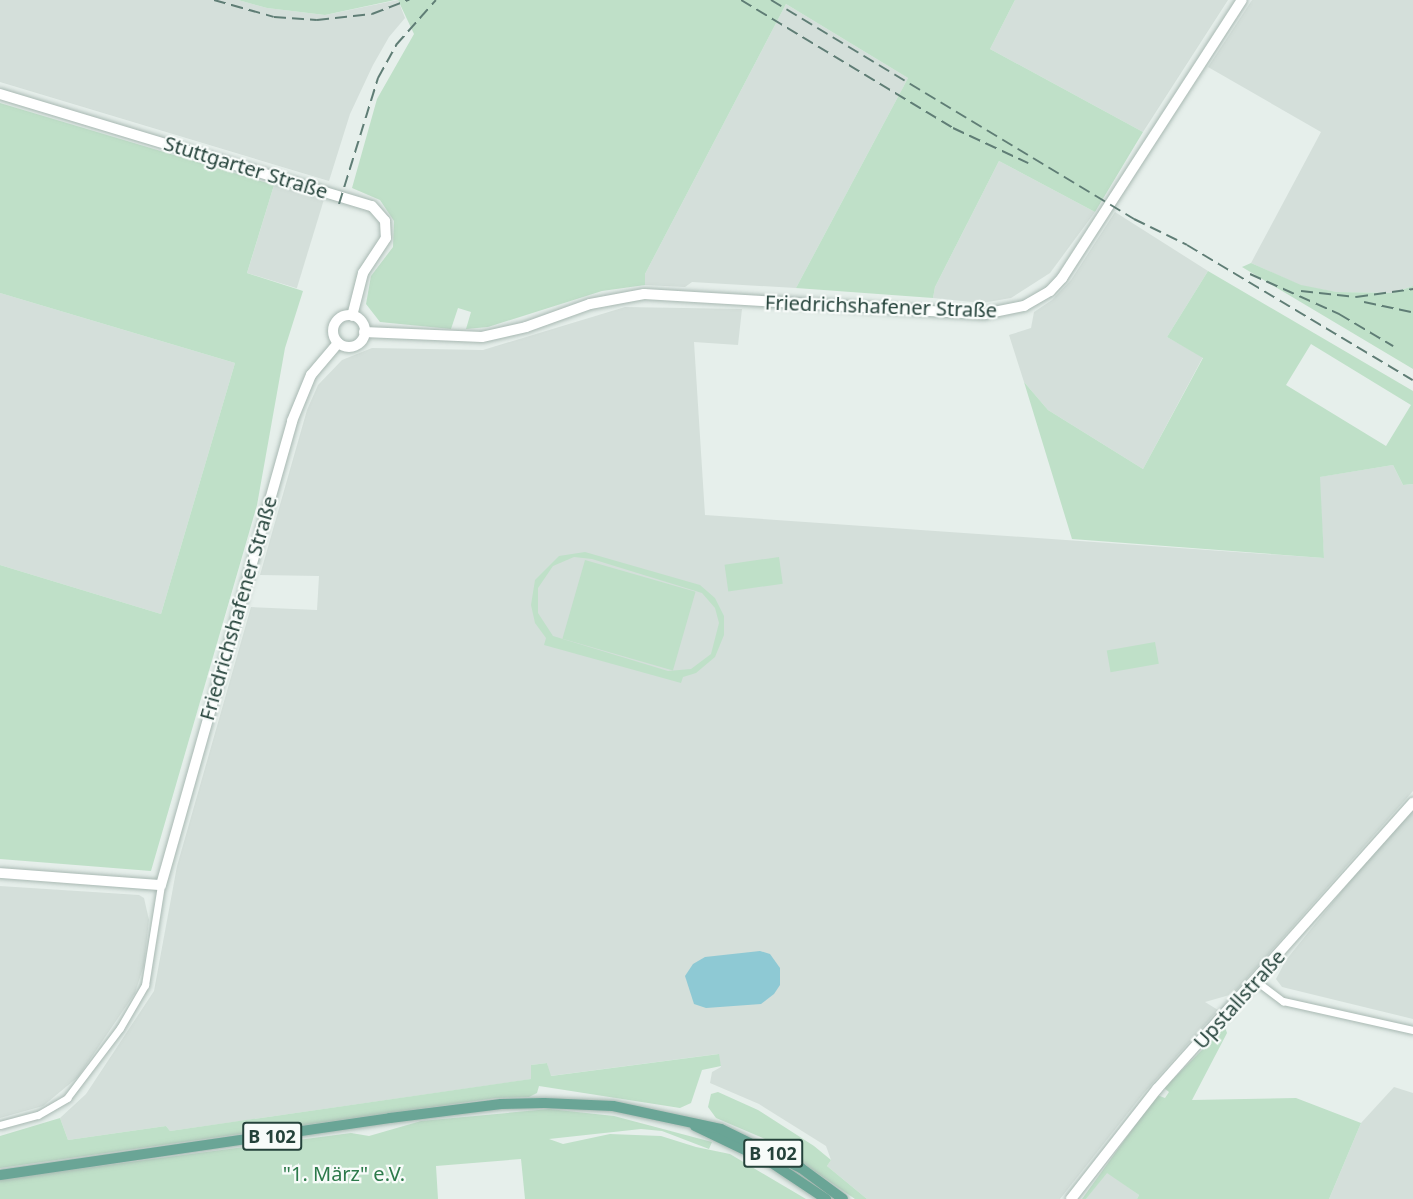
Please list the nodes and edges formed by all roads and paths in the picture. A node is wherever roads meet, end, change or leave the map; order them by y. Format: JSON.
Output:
{"nodes":[{"id":1,"x":1242,"y":0,"type":"edge"},
{"id":2,"x":0,"y":94,"type":"edge"},
{"id":3,"x":352,"y":316,"type":"junction"},
{"id":4,"x":364,"y":332,"type":"junction"},
{"id":5,"x":338,"y":343,"type":"junction"},
{"id":6,"x":1413,"y":803,"type":"edge"},
{"id":7,"x":0,"y":873,"type":"edge"},
{"id":8,"x":161,"y":885,"type":"junction"},
{"id":9,"x":1256,"y":981,"type":"junction"},
{"id":10,"x":1413,"y":1030,"type":"edge"},
{"id":11,"x":0,"y":1125,"type":"edge"},
{"id":12,"x":695,"y":1126,"type":"junction"},
{"id":13,"x":0,"y":1174,"type":"edge"},
{"id":14,"x":826,"y":1199,"type":"edge"},
{"id":15,"x":843,"y":1199,"type":"edge"},
{"id":16,"x":1071,"y":1199,"type":"edge"}],
"edges":[{"from":1,"to":4,"type":"street","name":"Friedrichshafener Straße"},
{"from":2,"to":3,"type":"street","name":"Stuttgarter Straße"},
{"from":3,"to":4,"type":"street"},
{"from":3,"to":5,"type":"street"},
{"from":4,"to":5,"type":"street","name":"Friedrichshafener Straße"},
{"from":5,"to":8,"type":"street","name":"Friedrichshafener Straße"},
{"from":6,"to":9,"type":"street","name":"Upstallstraße"},
{"from":7,"to":8,"type":"street"},
{"from":8,"to":11,"type":"street"},
{"from":9,"to":10,"type":"street"},
{"from":9,"to":16,"type":"street","name":"Upstallstraße"},
{"from":12,"to":13,"type":"main road","number":"B 102"},
{"from":12,"to":14,"type":"main road","number":"B 102"},
{"from":12,"to":15,"type":"main road","number":"B 102"}]}
